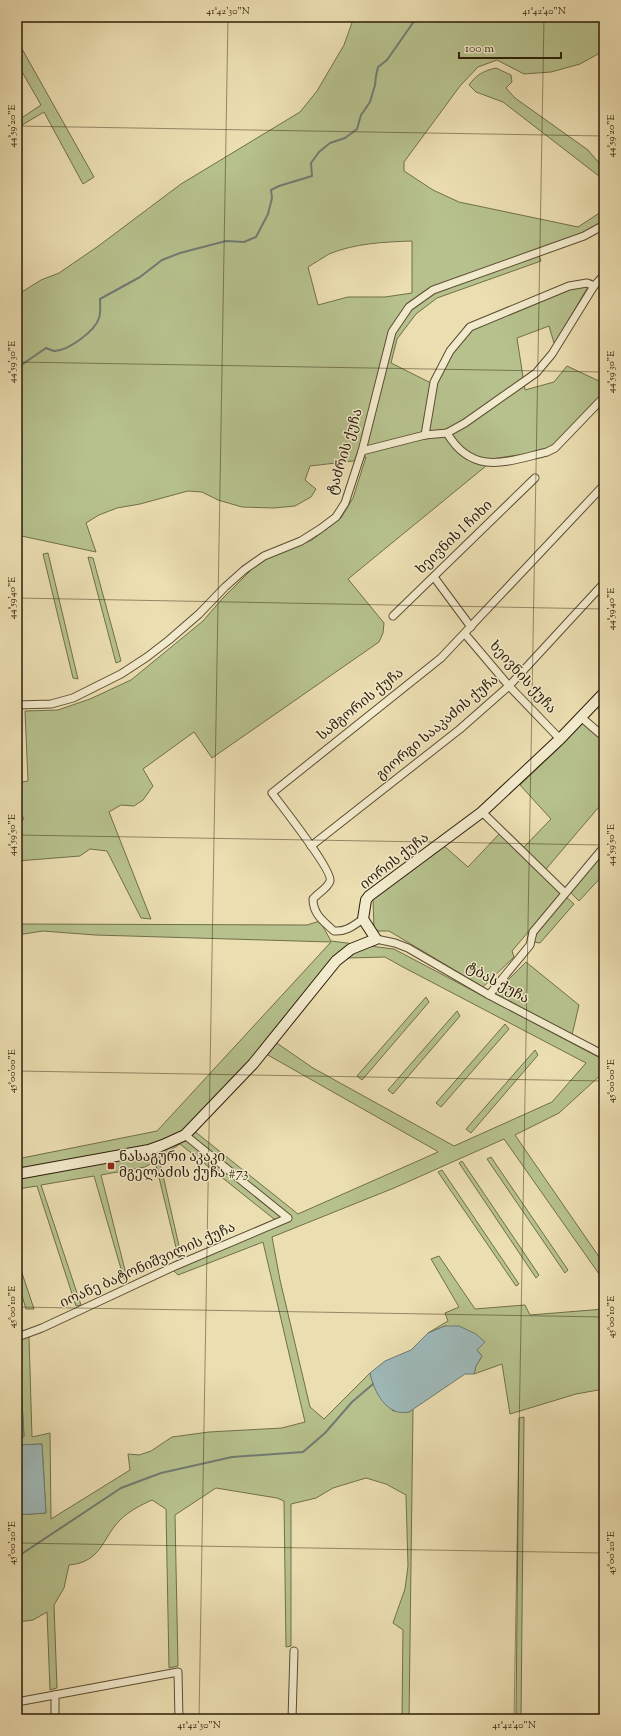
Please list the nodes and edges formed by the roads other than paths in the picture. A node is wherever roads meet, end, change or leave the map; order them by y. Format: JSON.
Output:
{"nodes":[{"id":1,"x":604,"y":225,"type":"edge"},
{"id":2,"x":604,"y":275,"type":"edge"},
{"id":3,"x":594,"y":286,"type":"junction"},
{"id":4,"x":604,"y":397,"type":"edge"},
{"id":5,"x":447,"y":433,"type":"junction"},
{"id":6,"x":425,"y":435,"type":"junction"},
{"id":7,"x":362,"y":451,"type":"junction"},
{"id":8,"x":535,"y":478,"type":"dead end"},
{"id":9,"x":604,"y":485,"type":"edge"},
{"id":10,"x":434,"y":577,"type":"junction"},
{"id":11,"x":604,"y":582,"type":"edge"},
{"id":12,"x":392,"y":616,"type":"dead end"},
{"id":13,"x":471,"y":628,"type":"junction"},
{"id":14,"x":465,"y":634,"type":"junction"},
{"id":15,"x":509,"y":686,"type":"junction"},
{"id":16,"x":604,"y":693,"type":"edge"},
{"id":17,"x":17,"y":705,"type":"edge"},
{"id":18,"x":582,"y":718,"type":"junction"},
{"id":19,"x":604,"y":737,"type":"edge"},
{"id":20,"x":560,"y":739,"type":"junction"},
{"id":21,"x":482,"y":812,"type":"junction"},
{"id":22,"x":311,"y":846,"type":"junction"},
{"id":23,"x":604,"y":847,"type":"edge"},
{"id":24,"x":566,"y":892,"type":"junction"},
{"id":25,"x":363,"y":919,"type":"junction"},
{"id":26,"x":376,"y":939,"type":"junction"},
{"id":27,"x":489,"y":995,"type":"junction"},
{"id":28,"x":604,"y":1054,"type":"edge"},
{"id":29,"x":185,"y":1135,"type":"junction"},
{"id":30,"x":17,"y":1174,"type":"edge"},
{"id":31,"x":17,"y":1336,"type":"edge"},
{"id":32,"x":294,"y":1651,"type":"dead end"},
{"id":33,"x":55,"y":1695,"type":"junction"},
{"id":34,"x":17,"y":1702,"type":"edge"},
{"id":35,"x":55,"y":1719,"type":"edge"},
{"id":36,"x":179,"y":1719,"type":"edge"},
{"id":37,"x":292,"y":1719,"type":"edge"}],
"edges":[{"from":1,"to":7,"type":"street","name":"ტაძრის ქუჩა"},
{"from":2,"to":3,"type":"street"},
{"from":3,"to":5,"type":"street"},
{"from":3,"to":6,"type":"street"},
{"from":4,"to":5,"type":"street"},
{"from":5,"to":6,"type":"street"},
{"from":6,"to":7,"type":"street"},
{"from":7,"to":17,"type":"street","name":"ტაძრის ქუჩა"},
{"from":8,"to":10,"type":"street","name":"ხეივნის I ჩიხი"},
{"from":9,"to":13,"type":"street","name":"სამგორის ქუჩა"},
{"from":10,"to":12,"type":"street","name":"ხეივნის I ჩიხი"},
{"from":10,"to":13,"type":"street"},
{"from":11,"to":15,"type":"street","name":"გიორგი სააკაძის ქუჩა"},
{"from":13,"to":14,"type":"street","name":"სამგორის ქუჩა"},
{"from":14,"to":15,"type":"street","name":"ხეივნის ქუჩა"},
{"from":14,"to":22,"type":"street","name":"სამგორის ქუჩა"},
{"from":15,"to":20,"type":"street","name":"ხეივნის ქუჩა"},
{"from":15,"to":22,"type":"street","name":"გიორგი სააკაძის ქუჩა"},
{"from":16,"to":18,"type":"street","name":"იორის ქუჩა"},
{"from":18,"to":19,"type":"street"},
{"from":18,"to":20,"type":"street","name":"იორის ქუჩა"},
{"from":20,"to":21,"type":"street","name":"იორის ქუჩა"},
{"from":21,"to":24,"type":"street"},
{"from":21,"to":25,"type":"street","name":"იორის ქუჩა"},
{"from":22,"to":25,"type":"street","name":"სამგორის ქუჩა"},
{"from":23,"to":24,"type":"street"},
{"from":24,"to":27,"type":"street"},
{"from":25,"to":26,"type":"street"},
{"from":26,"to":27,"type":"street","name":"ტბას ქუჩა"},
{"from":26,"to":29,"type":"street"},
{"from":27,"to":28,"type":"street","name":"ტბას ქუჩა"},
{"from":29,"to":30,"type":"street"},
{"from":29,"to":31,"type":"street","name":"იოანე ბატონიშვილის ქუჩა"},
{"from":32,"to":37,"type":"street"},
{"from":33,"to":34,"type":"street"},
{"from":33,"to":35,"type":"street"},
{"from":33,"to":36,"type":"street"}]}
